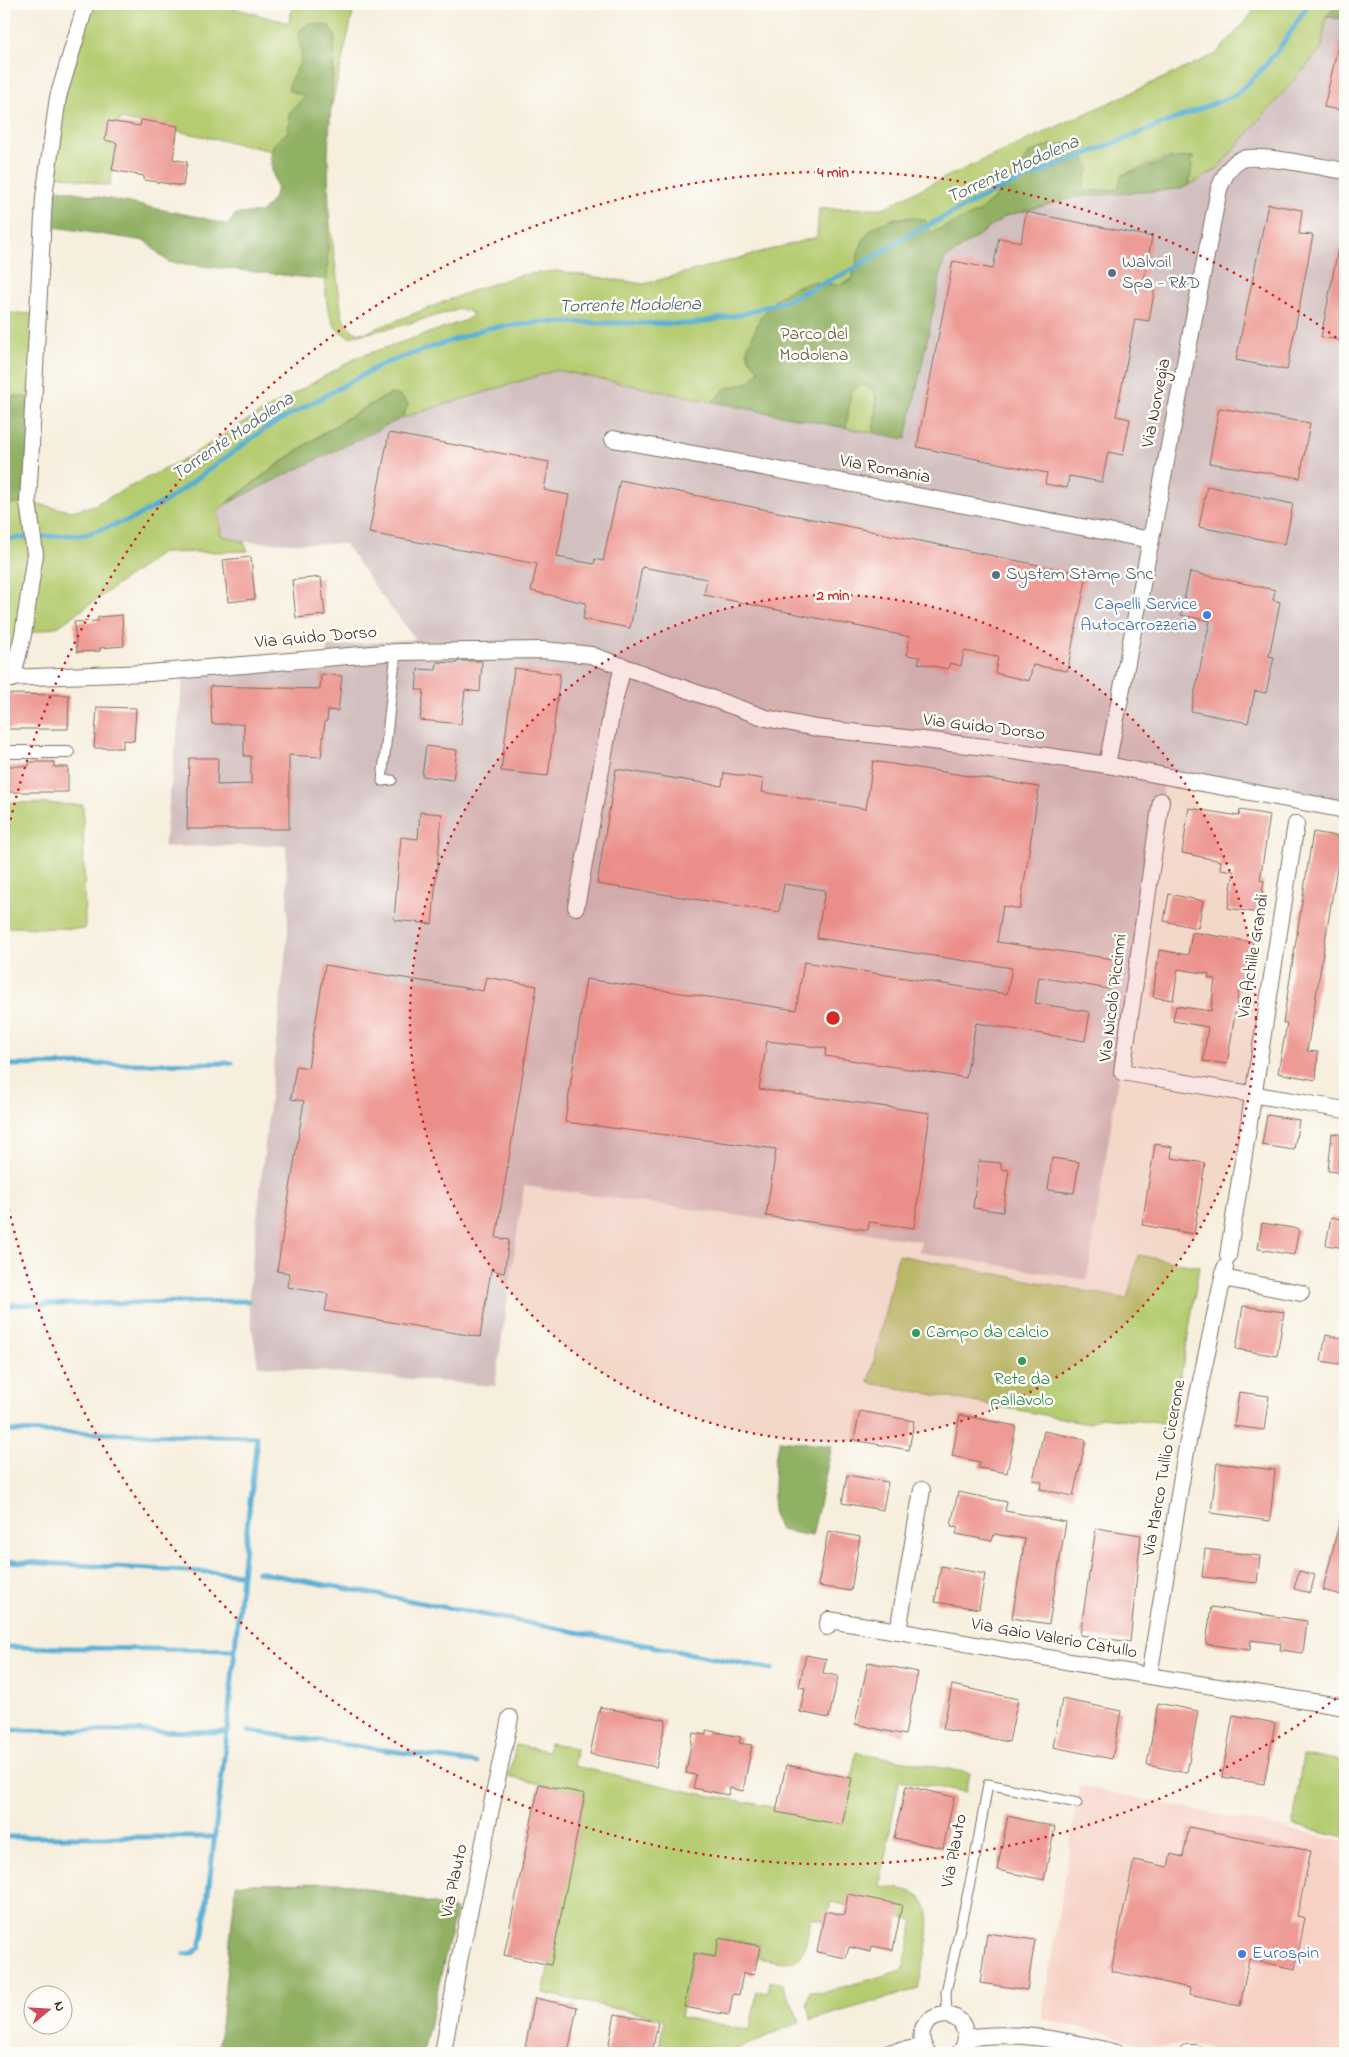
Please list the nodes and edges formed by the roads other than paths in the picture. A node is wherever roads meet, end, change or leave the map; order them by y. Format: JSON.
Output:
{"nodes":[{"id":1,"x":86,"y":4,"type":"edge"},
{"id":2,"x":1345,"y":171,"type":"edge"},
{"id":3,"x":613,"y":439,"type":"dead end"},
{"id":4,"x":1151,"y":540,"type":"junction"},
{"id":5,"x":396,"y":652,"type":"junction"},
{"id":6,"x":623,"y":666,"type":"junction"},
{"id":7,"x":8,"y":678,"type":"edge"},
{"id":8,"x":4,"y":752,"type":"edge"},
{"id":9,"x":68,"y":752,"type":"dead end"},
{"id":10,"x":1106,"y":765,"type":"junction"},
{"id":11,"x":392,"y":780,"type":"dead end"},
{"id":12,"x":1161,"y":801,"type":"dead end"},
{"id":13,"x":1345,"y":810,"type":"edge"},
{"id":14,"x":1296,"y":824,"type":"dead end"},
{"id":15,"x":576,"y":907,"type":"dead end"},
{"id":16,"x":1252,"y":1094,"type":"junction"},
{"id":17,"x":1345,"y":1110,"type":"edge"},
{"id":18,"x":1225,"y":1267,"type":"junction"},
{"id":19,"x":1302,"y":1293,"type":"dead end"},
{"id":20,"x":922,"y":1490,"type":"dead end"},
{"id":21,"x":827,"y":1627,"type":"dead end"},
{"id":22,"x":898,"y":1631,"type":"junction"},
{"id":23,"x":1149,"y":1676,"type":"junction"},
{"id":24,"x":1345,"y":1706,"type":"edge"},
{"id":25,"x":510,"y":1718,"type":"dead end"},
{"id":26,"x":1078,"y":1803,"type":"dead end"},
{"id":27,"x":947,"y":2015,"type":"junction"},
{"id":28,"x":966,"y":2038,"type":"junction"},
{"id":29,"x":926,"y":2050,"type":"edge"},
{"id":30,"x":443,"y":2053,"type":"edge"},
{"id":31,"x":887,"y":2053,"type":"edge"},
{"id":32,"x":958,"y":2053,"type":"edge"},
{"id":33,"x":1116,"y":2053,"type":"edge"},
{"id":34,"x":1187,"y":2053,"type":"edge"},
{"id":35,"x":1195,"y":2053,"type":"edge"}],
"edges":[{"from":1,"to":7,"type":"street","name":"Via Guido Dorso"},
{"from":2,"to":4,"type":"street","name":"Via Norvegia"},
{"from":3,"to":4,"type":"street","name":"Via Romania"},
{"from":4,"to":10,"type":"street","name":"Via Norvegia"},
{"from":5,"to":6,"type":"street","name":"Via Guido Dorso"},
{"from":5,"to":7,"type":"street","name":"Via Guido Dorso"},
{"from":5,"to":11,"type":"lane"},
{"from":6,"to":10,"type":"street","name":"Via Guido Dorso"},
{"from":6,"to":15,"type":"street"},
{"from":8,"to":9,"type":"street"},
{"from":10,"to":13,"type":"street","name":"Via Guido Dorso"},
{"from":12,"to":16,"type":"street","name":"Via Nicolò Piccinni"},
{"from":14,"to":16,"type":"street","name":"Via Achille Grandi"},
{"from":16,"to":17,"type":"street","name":"Via Nicolò Piccinni"},
{"from":16,"to":18,"type":"street"},
{"from":18,"to":19,"type":"street"},
{"from":18,"to":23,"type":"street","name":"Via Marco Tullio Cicerone"},
{"from":20,"to":22,"type":"street"},
{"from":21,"to":22,"type":"street","name":"Via Gaio Valerio Catullo"},
{"from":22,"to":23,"type":"street","name":"Via Gaio Valerio Catullo"},
{"from":23,"to":24,"type":"street","name":"Via Gaio Valerio Catullo"},
{"from":25,"to":30,"type":"street","name":"Via Plauto"},
{"from":26,"to":27,"type":"lane","name":"Via Plauto"},
{"from":27,"to":28,"type":"street"},
{"from":27,"to":29,"type":"street"},
{"from":28,"to":32,"type":"street"},
{"from":28,"to":33,"type":"street"},
{"from":29,"to":31,"type":"street"},
{"from":34,"to":35,"type":"street"}]}
